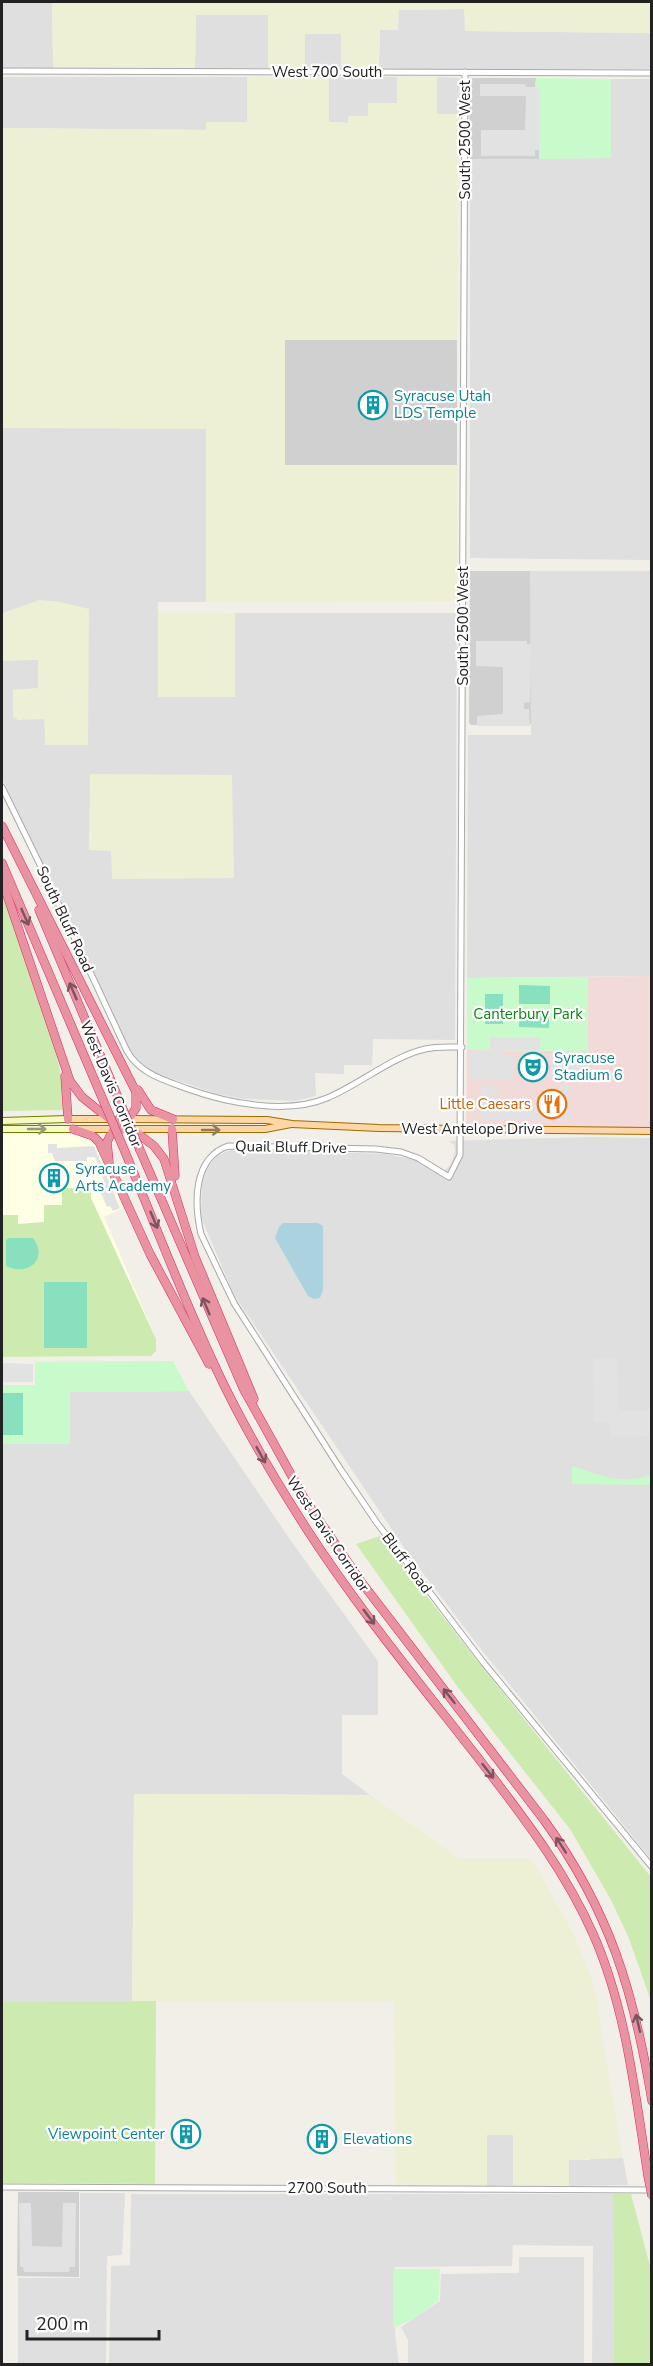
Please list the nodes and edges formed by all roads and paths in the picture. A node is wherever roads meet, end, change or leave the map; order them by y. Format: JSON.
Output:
{"nodes":[{"id":1,"x":2,"y":71,"type":"edge"},
{"id":2,"x":465,"y":72,"type":"junction"},
{"id":3,"x":651,"y":73,"type":"edge"},
{"id":4,"x":2,"y":787,"type":"edge"},
{"id":5,"x":2,"y":827,"type":"edge"},
{"id":6,"x":2,"y":864,"type":"edge"},
{"id":7,"x":2,"y":879,"type":"edge"},
{"id":8,"x":462,"y":1047,"type":"junction"},
{"id":9,"x":63,"y":1065,"type":"junction"},
{"id":10,"x":132,"y":1082,"type":"junction"},
{"id":11,"x":68,"y":1119,"type":"junction"},
{"id":12,"x":173,"y":1119,"type":"junction"},
{"id":13,"x":2,"y":1120,"type":"edge"},
{"id":14,"x":121,"y":1124,"type":"junction"},
{"id":15,"x":292,"y":1124,"type":"junction"},
{"id":16,"x":2,"y":1128,"type":"edge"},
{"id":17,"x":73,"y":1129,"type":"junction"},
{"id":18,"x":172,"y":1129,"type":"junction"},
{"id":19,"x":461,"y":1129,"type":"junction"},
{"id":20,"x":651,"y":1131,"type":"edge"},
{"id":21,"x":109,"y":1162,"type":"junction"},
{"id":22,"x":449,"y":1177,"type":"joint"},
{"id":23,"x":180,"y":1207,"type":"junction"},
{"id":24,"x":201,"y":1234,"type":"joint"},
{"id":25,"x":267,"y":1434,"type":"junction"},
{"id":26,"x":250,"y":1437,"type":"junction"},
{"id":27,"x":651,"y":1867,"type":"edge"},
{"id":28,"x":651,"y":2102,"type":"edge"},
{"id":29,"x":2,"y":2187,"type":"edge"},
{"id":30,"x":651,"y":2190,"type":"edge"},
{"id":31,"x":651,"y":2196,"type":"edge"}],
"edges":[{"from":1,"to":2,"type":"street","name":"West 700 South"},
{"from":2,"to":3,"type":"street","name":"West 700 South"},
{"from":2,"to":8,"type":"street","name":"South 2500 West"},
{"from":4,"to":8,"type":"street","name":"South Bluff Road"},
{"from":5,"to":10,"type":"highway"},
{"from":25,"to":5,"type":"highway","name":"West Davis Corridor","one_way":true,"bridge":true},
{"from":6,"to":26,"type":"highway","name":"West Davis Corridor","one_way":true,"bridge":true},
{"from":7,"to":9,"type":"highway"},
{"from":8,"to":19,"type":"street","name":"South 2500 West"},
{"from":9,"to":11,"type":"highway"},
{"from":9,"to":14,"type":"highway"},
{"from":10,"to":12,"type":"highway"},
{"from":10,"to":14,"type":"highway"},
{"from":11,"to":13,"type":"main road","name":"West Antelope Drive"},
{"from":11,"to":14,"type":"main road","name":"West Antelope Drive"},
{"from":12,"to":14,"type":"main road","name":"West Antelope Drive"},
{"from":12,"to":15,"type":"main road","name":"West Antelope Drive"},
{"from":14,"to":17,"type":"main road","name":"West Antelope Drive"},
{"from":14,"to":18,"type":"main road","name":"West Antelope Drive"},
{"from":14,"to":21,"type":"highway"},
{"from":14,"to":23,"type":"highway"},
{"from":18,"to":15,"type":"main road","name":"West Antelope Drive","one_way":true},
{"from":15,"to":19,"type":"main road","name":"West Antelope Drive"},
{"from":16,"to":17,"type":"main road","name":"West Antelope Drive","one_way":true},
{"from":17,"to":21,"type":"highway"},
{"from":18,"to":23,"type":"highway"},
{"from":19,"to":20,"type":"main road","name":"West Antelope Drive"},
{"from":19,"to":22,"type":"street","name":"South 2500 West"},
{"from":21,"to":26,"type":"highway"},
{"from":22,"to":24,"type":"street","name":"Quail Bluff Drive"},
{"from":23,"to":25,"type":"highway"},
{"from":24,"to":27,"type":"street","name":"Bluff Road"},
{"from":28,"to":25,"type":"highway","name":"West Davis Corridor","one_way":true},
{"from":26,"to":31,"type":"highway","name":"West Davis Corridor","one_way":true,"bridge":true},
{"from":29,"to":30,"type":"street","name":"2700 South"}]}
